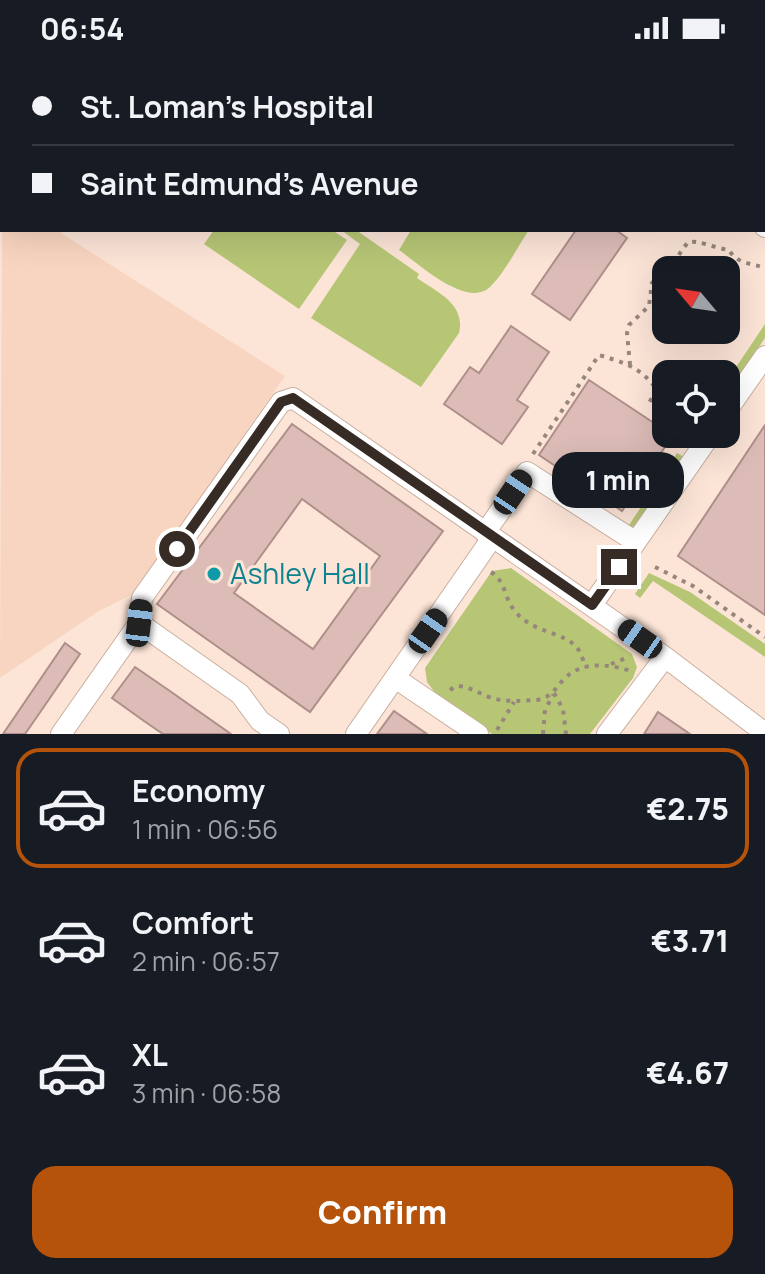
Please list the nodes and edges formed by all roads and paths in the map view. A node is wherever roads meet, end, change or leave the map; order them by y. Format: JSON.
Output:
{"nodes":[{"id":1,"x":765,"y":268,"type":"edge"},
{"id":2,"x":765,"y":356,"type":"edge"},
{"id":3,"x":630,"y":365,"type":"junction"},
{"id":4,"x":652,"y":382,"type":"edge"},
{"id":5,"x":740,"y":392,"type":"edge"},
{"id":6,"x":649,"y":399,"type":"dead end"},
{"id":7,"x":652,"y":401,"type":"edge"},
{"id":8,"x":701,"y":448,"type":"edge"},
{"id":9,"x":527,"y":472,"type":"junction"},
{"id":10,"x":489,"y":536,"type":"junction"},
{"id":11,"x":636,"y":542,"type":"junction"},
{"id":12,"x":476,"y":561,"type":"junction"},
{"id":13,"x":655,"y":567,"type":"dead end"},
{"id":14,"x":592,"y":605,"type":"junction"},
{"id":15,"x":139,"y":623,"type":"junction"},
{"id":16,"x":765,"y":637,"type":"edge"},
{"id":17,"x":665,"y":657,"type":"junction"},
{"id":18,"x":586,"y":667,"type":"junction"},
{"id":19,"x":395,"y":678,"type":"junction"},
{"id":20,"x":646,"y":682,"type":"junction"},
{"id":21,"x":554,"y":693,"type":"junction"},
{"id":22,"x":514,"y":702,"type":"junction"},
{"id":23,"x":436,"y":706,"type":"junction"},
{"id":24,"x":765,"y":733,"type":"edge"},
{"id":25,"x":61,"y":734,"type":"edge"},
{"id":26,"x":279,"y":734,"type":"edge"},
{"id":27,"x":356,"y":734,"type":"edge"},
{"id":28,"x":478,"y":734,"type":"edge"},
{"id":29,"x":495,"y":734,"type":"edge"},
{"id":30,"x":543,"y":734,"type":"edge"},
{"id":31,"x":566,"y":734,"type":"edge"},
{"id":32,"x":607,"y":734,"type":"edge"}],
"edges":[{"from":1,"to":3,"type":"path"},
{"from":2,"to":5,"type":"street"},
{"from":3,"to":4,"type":"path"},
{"from":3,"to":9,"type":"path"},
{"from":6,"to":7,"type":"path"},
{"from":8,"to":11,"type":"street"},
{"from":9,"to":10,"type":"street"},
{"from":9,"to":11,"type":"street"},
{"from":10,"to":12,"type":"street"},
{"from":10,"to":14,"type":"street"},
{"from":10,"to":15,"type":"street"},
{"from":11,"to":14,"type":"street"},
{"from":12,"to":18,"type":"path"},
{"from":12,"to":19,"type":"street"},
{"from":13,"to":16,"type":"path"},
{"from":14,"to":17,"type":"street"},
{"from":15,"to":25,"type":"street"},
{"from":15,"to":26,"type":"street"},
{"from":17,"to":20,"type":"street"},
{"from":17,"to":24,"type":"street"},
{"from":18,"to":20,"type":"path"},
{"from":18,"to":21,"type":"path"},
{"from":19,"to":23,"type":"street"},
{"from":19,"to":27,"type":"street"},
{"from":20,"to":32,"type":"street"},
{"from":21,"to":22,"type":"path"},
{"from":21,"to":30,"type":"path"},
{"from":21,"to":31,"type":"path"},
{"from":22,"to":23,"type":"path"},
{"from":22,"to":29,"type":"path"},
{"from":23,"to":28,"type":"street"}]}
